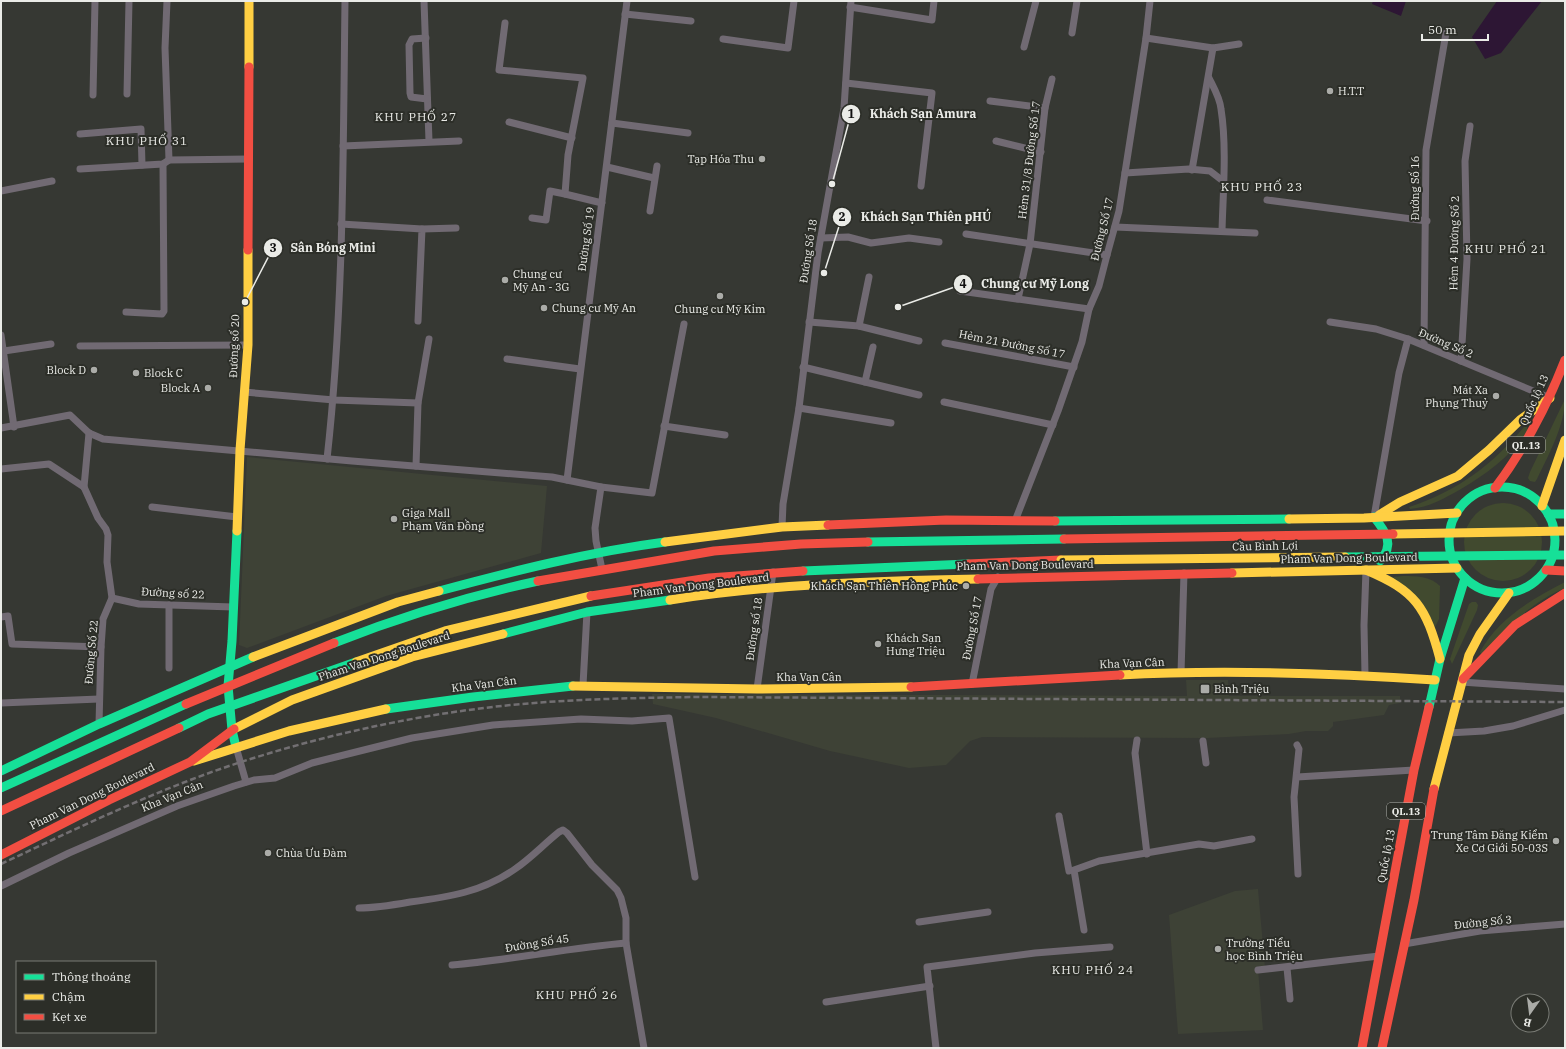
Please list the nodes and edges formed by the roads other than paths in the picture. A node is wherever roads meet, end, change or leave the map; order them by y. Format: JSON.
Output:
{"nodes":[{"id":1,"x":95,"y":1,"type":"edge"},
{"id":2,"x":129,"y":1,"type":"edge"},
{"id":3,"x":167,"y":1,"type":"edge"},
{"id":4,"x":249,"y":1,"type":"edge"},
{"id":5,"x":345,"y":1,"type":"edge"},
{"id":6,"x":424,"y":1,"type":"edge"},
{"id":7,"x":627,"y":1,"type":"edge"},
{"id":8,"x":794,"y":1,"type":"edge"},
{"id":9,"x":934,"y":1,"type":"edge"},
{"id":10,"x":1036,"y":1,"type":"edge"},
{"id":11,"x":1077,"y":1,"type":"edge"},
{"id":12,"x":1150,"y":1,"type":"edge"},
{"id":13,"x":851,"y":4,"type":"edge"},
{"id":14,"x":625,"y":14,"type":"junction"},
{"id":15,"x":691,"y":21,"type":"dead end"},
{"id":16,"x":505,"y":23,"type":"dead end"},
{"id":17,"x":1072,"y":33,"type":"dead end"},
{"id":18,"x":1446,"y":33,"type":"dead end"},
{"id":19,"x":426,"y":38,"type":"junction"},
{"id":20,"x":1146,"y":38,"type":"junction"},
{"id":21,"x":723,"y":39,"type":"dead end"},
{"id":22,"x":1239,"y":44,"type":"dead end"},
{"id":23,"x":1024,"y":47,"type":"dead end"},
{"id":24,"x":1213,"y":48,"type":"junction"},
{"id":25,"x":1209,"y":78,"type":"junction"},
{"id":26,"x":1052,"y":79,"type":"dead end"},
{"id":27,"x":846,"y":83,"type":"junction"},
{"id":28,"x":127,"y":94,"type":"dead end"},
{"id":29,"x":93,"y":95,"type":"dead end"},
{"id":30,"x":428,"y":99,"type":"junction"},
{"id":31,"x":990,"y":101,"type":"dead end"},
{"id":32,"x":1046,"y":108,"type":"junction"},
{"id":33,"x":509,"y":122,"type":"dead end"},
{"id":34,"x":612,"y":123,"type":"junction"},
{"id":35,"x":1470,"y":126,"type":"dead end"},
{"id":36,"x":688,"y":133,"type":"dead end"},
{"id":37,"x":80,"y":134,"type":"dead end"},
{"id":38,"x":572,"y":138,"type":"junction"},
{"id":39,"x":429,"y":141,"type":"junction"},
{"id":40,"x":458,"y":141,"type":"dead end"},
{"id":41,"x":996,"y":141,"type":"dead end"},
{"id":42,"x":343,"y":146,"type":"junction"},
{"id":43,"x":1041,"y":152,"type":"junction"},
{"id":44,"x":248,"y":159,"type":"junction"},
{"id":45,"x":166,"y":162,"type":"junction"},
{"id":46,"x":142,"y":165,"type":"junction"},
{"id":47,"x":657,"y":166,"type":"dead end"},
{"id":48,"x":607,"y":167,"type":"junction"},
{"id":49,"x":80,"y":169,"type":"dead end"},
{"id":50,"x":1192,"y":170,"type":"junction"},
{"id":51,"x":1125,"y":173,"type":"junction"},
{"id":52,"x":654,"y":178,"type":"junction"},
{"id":53,"x":52,"y":181,"type":"dead end"},
{"id":54,"x":1223,"y":181,"type":"junction"},
{"id":55,"x":921,"y":186,"type":"dead end"},
{"id":56,"x":1,"y":192,"type":"edge"},
{"id":57,"x":565,"y":194,"type":"junction"},
{"id":58,"x":1267,"y":200,"type":"dead end"},
{"id":59,"x":602,"y":203,"type":"junction"},
{"id":60,"x":650,"y":211,"type":"dead end"},
{"id":61,"x":532,"y":218,"type":"dead end"},
{"id":62,"x":1427,"y":221,"type":"junction"},
{"id":63,"x":341,"y":224,"type":"junction"},
{"id":64,"x":1115,"y":226,"type":"junction"},
{"id":65,"x":456,"y":228,"type":"dead end"},
{"id":66,"x":422,"y":229,"type":"junction"},
{"id":67,"x":1222,"y":231,"type":"junction"},
{"id":68,"x":1255,"y":233,"type":"dead end"},
{"id":69,"x":966,"y":234,"type":"dead end"},
{"id":70,"x":821,"y":238,"type":"junction"},
{"id":71,"x":939,"y":242,"type":"dead end"},
{"id":72,"x":1030,"y":244,"type":"junction"},
{"id":73,"x":1107,"y":255,"type":"junction"},
{"id":74,"x":869,"y":277,"type":"dead end"},
{"id":75,"x":960,"y":291,"type":"dead end"},
{"id":76,"x":1018,"y":299,"type":"junction"},
{"id":77,"x":1089,"y":309,"type":"junction"},
{"id":78,"x":126,"y":312,"type":"dead end"},
{"id":79,"x":418,"y":321,"type":"dead end"},
{"id":80,"x":808,"y":322,"type":"junction"},
{"id":81,"x":1330,"y":322,"type":"dead end"},
{"id":82,"x":684,"y":324,"type":"dead end"},
{"id":83,"x":859,"y":326,"type":"junction"},
{"id":84,"x":1,"y":335,"type":"edge"},
{"id":85,"x":1408,"y":338,"type":"junction"},
{"id":86,"x":429,"y":339,"type":"dead end"},
{"id":87,"x":919,"y":341,"type":"dead end"},
{"id":88,"x":945,"y":343,"type":"dead end"},
{"id":89,"x":51,"y":344,"type":"dead end"},
{"id":90,"x":248,"y":345,"type":"junction"},
{"id":91,"x":1424,"y":345,"type":"junction"},
{"id":92,"x":80,"y":346,"type":"dead end"},
{"id":93,"x":873,"y":346,"type":"dead end"},
{"id":94,"x":4,"y":351,"type":"junction"},
{"id":95,"x":508,"y":359,"type":"dead end"},
{"id":96,"x":1565,"y":360,"type":"edge"},
{"id":97,"x":1461,"y":361,"type":"junction"},
{"id":98,"x":803,"y":367,"type":"junction"},
{"id":99,"x":1074,"y":367,"type":"junction"},
{"id":100,"x":580,"y":369,"type":"junction"},
{"id":101,"x":865,"y":382,"type":"junction"},
{"id":102,"x":244,"y":392,"type":"junction"},
{"id":103,"x":919,"y":395,"type":"dead end"},
{"id":104,"x":1550,"y":398,"type":"junction"},
{"id":105,"x":334,"y":400,"type":"junction"},
{"id":106,"x":944,"y":402,"type":"dead end"},
{"id":107,"x":418,"y":403,"type":"junction"},
{"id":108,"x":799,"y":408,"type":"junction"},
{"id":109,"x":891,"y":423,"type":"dead end"},
{"id":110,"x":1053,"y":425,"type":"junction"},
{"id":111,"x":664,"y":426,"type":"junction"},
{"id":112,"x":14,"y":427,"type":"junction"},
{"id":113,"x":1,"y":428,"type":"edge"},
{"id":114,"x":89,"y":433,"type":"junction"},
{"id":115,"x":725,"y":435,"type":"dead end"},
{"id":116,"x":1565,"y":440,"type":"edge"},
{"id":117,"x":240,"y":450,"type":"junction"},
{"id":118,"x":327,"y":459,"type":"junction"},
{"id":119,"x":416,"y":466,"type":"junction"},
{"id":120,"x":1,"y":469,"type":"edge"},
{"id":121,"x":568,"y":480,"type":"junction"},
{"id":122,"x":84,"y":487,"type":"junction"},
{"id":123,"x":600,"y":487,"type":"junction"},
{"id":124,"x":1495,"y":488,"type":"junction"},
{"id":125,"x":1542,"y":506,"type":"junction"},
{"id":126,"x":152,"y":507,"type":"dead end"},
{"id":127,"x":1457,"y":513,"type":"junction"},
{"id":128,"x":1548,"y":514,"type":"junction"},
{"id":129,"x":1565,"y":514,"type":"edge"},
{"id":130,"x":237,"y":517,"type":"junction"},
{"id":131,"x":1375,"y":517,"type":"junction"},
{"id":132,"x":1015,"y":521,"type":"junction"},
{"id":133,"x":782,"y":527,"type":"junction"},
{"id":134,"x":1565,"y":531,"type":"edge"},
{"id":135,"x":1007,"y":540,"type":"junction"},
{"id":136,"x":600,"y":554,"type":"junction"},
{"id":137,"x":1565,"y":555,"type":"edge"},
{"id":138,"x":1061,"y":560,"type":"joint"},
{"id":139,"x":1003,"y":561,"type":"junction"},
{"id":140,"x":1457,"y":568,"type":"junction"},
{"id":141,"x":602,"y":569,"type":"junction"},
{"id":142,"x":1366,"y":570,"type":"junction"},
{"id":143,"x":1546,"y":570,"type":"junction"},
{"id":144,"x":1565,"y":570,"type":"edge"},
{"id":145,"x":773,"y":572,"type":"junction"},
{"id":146,"x":1184,"y":574,"type":"junction"},
{"id":147,"x":998,"y":577,"type":"junction"},
{"id":148,"x":1465,"y":578,"type":"junction"},
{"id":149,"x":770,"y":588,"type":"junction"},
{"id":150,"x":1509,"y":593,"type":"junction"},
{"id":151,"x":1565,"y":593,"type":"edge"},
{"id":152,"x":112,"y":598,"type":"junction"},
{"id":153,"x":169,"y":605,"type":"junction"},
{"id":154,"x":233,"y":607,"type":"junction"},
{"id":155,"x":587,"y":612,"type":"junction"},
{"id":156,"x":1,"y":617,"type":"edge"},
{"id":157,"x":340,"y":624,"type":"junction"},
{"id":158,"x":346,"y":638,"type":"junction"},
{"id":159,"x":101,"y":647,"type":"junction"},
{"id":160,"x":1440,"y":659,"type":"junction"},
{"id":161,"x":228,"y":667,"type":"junction"},
{"id":162,"x":169,"y":668,"type":"dead end"},
{"id":163,"x":1181,"y":674,"type":"junction"},
{"id":164,"x":1365,"y":675,"type":"junction"},
{"id":165,"x":1435,"y":680,"type":"junction"},
{"id":166,"x":1461,"y":682,"type":"junction"},
{"id":167,"x":972,"y":684,"type":"junction"},
{"id":168,"x":583,"y":685,"type":"junction"},
{"id":169,"x":228,"y":686,"type":"junction"},
{"id":170,"x":757,"y":689,"type":"junction"},
{"id":171,"x":1565,"y":689,"type":"edge"},
{"id":172,"x":99,"y":699,"type":"junction"},
{"id":173,"x":1,"y":703,"type":"edge"},
{"id":174,"x":228,"y":706,"type":"junction"},
{"id":175,"x":1565,"y":710,"type":"edge"},
{"id":176,"x":99,"y":724,"type":"junction"},
{"id":177,"x":232,"y":730,"type":"junction"},
{"id":178,"x":1448,"y":733,"type":"junction"},
{"id":179,"x":1138,"y":740,"type":"dead end"},
{"id":180,"x":1203,"y":741,"type":"dead end"},
{"id":181,"x":1297,"y":745,"type":"dead end"},
{"id":182,"x":236,"y":747,"type":"junction"},
{"id":183,"x":190,"y":762,"type":"junction"},
{"id":184,"x":1206,"y":763,"type":"dead end"},
{"id":185,"x":1414,"y":770,"type":"junction"},
{"id":186,"x":1,"y":771,"type":"edge"},
{"id":187,"x":1297,"y":778,"type":"junction"},
{"id":188,"x":246,"y":782,"type":"junction"},
{"id":189,"x":1,"y":788,"type":"edge"},
{"id":190,"x":1,"y":811,"type":"edge"},
{"id":191,"x":1059,"y":816,"type":"dead end"},
{"id":192,"x":1252,"y":838,"type":"dead end"},
{"id":193,"x":1147,"y":854,"type":"junction"},
{"id":194,"x":1,"y":855,"type":"edge"},
{"id":195,"x":1071,"y":870,"type":"junction"},
{"id":196,"x":1298,"y":874,"type":"dead end"},
{"id":197,"x":695,"y":877,"type":"dead end"},
{"id":198,"x":1,"y":886,"type":"edge"},
{"id":199,"x":358,"y":908,"type":"dead end"},
{"id":200,"x":988,"y":912,"type":"dead end"},
{"id":201,"x":919,"y":922,"type":"dead end"},
{"id":202,"x":1565,"y":924,"type":"edge"},
{"id":203,"x":1084,"y":930,"type":"dead end"},
{"id":204,"x":626,"y":943,"type":"junction"},
{"id":205,"x":1404,"y":944,"type":"junction"},
{"id":206,"x":1110,"y":947,"type":"dead end"},
{"id":207,"x":1379,"y":956,"type":"junction"},
{"id":208,"x":452,"y":965,"type":"dead end"},
{"id":209,"x":1287,"y":968,"type":"junction"},
{"id":210,"x":1258,"y":970,"type":"dead end"},
{"id":211,"x":930,"y":986,"type":"junction"},
{"id":212,"x":1290,"y":999,"type":"dead end"},
{"id":213,"x":826,"y":1002,"type":"dead end"},
{"id":214,"x":644,"y":1048,"type":"edge"},
{"id":215,"x":936,"y":1048,"type":"edge"},
{"id":216,"x":1362,"y":1048,"type":"edge"},
{"id":217,"x":1382,"y":1048,"type":"edge"}],
"edges":[{"from":1,"to":29,"type":"street"},
{"from":2,"to":28,"type":"street"},
{"from":3,"to":45,"type":"street"},
{"from":4,"to":44,"type":"main road","name":"Đường số 20"},
{"from":5,"to":42,"type":"street"},
{"from":6,"to":19,"type":"street"},
{"from":7,"to":14,"type":"street","name":"Đường Số 19"},
{"from":8,"to":21,"type":"street"},
{"from":9,"to":13,"type":"street"},
{"from":10,"to":23,"type":"street"},
{"from":11,"to":17,"type":"street"},
{"from":12,"to":20,"type":"street","name":"Đường Số 17"},
{"from":13,"to":27,"type":"street","name":"Đường Số 18"},
{"from":14,"to":15,"type":"street"},
{"from":14,"to":34,"type":"street","name":"Đường Số 19"},
{"from":16,"to":38,"type":"street"},
{"from":18,"to":62,"type":"street","name":"Đường Số 16"},
{"from":19,"to":30,"type":"street"},
{"from":19,"to":30,"type":"street"},
{"from":20,"to":24,"type":"street"},
{"from":20,"to":51,"type":"street","name":"Đường Số 17"},
{"from":22,"to":24,"type":"street"},
{"from":24,"to":25,"type":"street"},
{"from":25,"to":50,"type":"street"},
{"from":25,"to":54,"type":"street"},
{"from":26,"to":32,"type":"street","name":"Hẻm 31/8 Đường Số 17"},
{"from":27,"to":55,"type":"street"},
{"from":27,"to":70,"type":"street","name":"Đường Số 18"},
{"from":30,"to":39,"type":"street"},
{"from":31,"to":32,"type":"street"},
{"from":32,"to":43,"type":"street","name":"Hẻm 31/8 Đường Số 17"},
{"from":33,"to":38,"type":"street"},
{"from":34,"to":36,"type":"street"},
{"from":34,"to":48,"type":"street","name":"Đường Số 19"},
{"from":35,"to":97,"type":"street","name":"Hẻm 4 Đường Số 2"},
{"from":37,"to":46,"type":"street"},
{"from":38,"to":57,"type":"street"},
{"from":39,"to":40,"type":"street"},
{"from":39,"to":42,"type":"street"},
{"from":41,"to":43,"type":"street"},
{"from":42,"to":63,"type":"street"},
{"from":43,"to":72,"type":"street","name":"Hẻm 31/8 Đường Số 17"},
{"from":44,"to":45,"type":"street"},
{"from":44,"to":90,"type":"main road","name":"Đường số 20"},
{"from":45,"to":46,"type":"street"},
{"from":45,"to":78,"type":"street"},
{"from":46,"to":49,"type":"street"},
{"from":47,"to":52,"type":"street"},
{"from":48,"to":52,"type":"street"},
{"from":48,"to":59,"type":"street","name":"Đường Số 19"},
{"from":50,"to":51,"type":"street"},
{"from":50,"to":54,"type":"street"},
{"from":51,"to":64,"type":"street","name":"Đường Số 17"},
{"from":52,"to":60,"type":"street"},
{"from":53,"to":56,"type":"street"},
{"from":54,"to":67,"type":"street"},
{"from":57,"to":59,"type":"street"},
{"from":57,"to":61,"type":"street"},
{"from":58,"to":62,"type":"street"},
{"from":59,"to":100,"type":"street","name":"Đường Số 19"},
{"from":62,"to":91,"type":"street","name":"Đường Số 16"},
{"from":63,"to":66,"type":"street"},
{"from":63,"to":105,"type":"street"},
{"from":64,"to":67,"type":"street"},
{"from":64,"to":73,"type":"street","name":"Đường Số 17"},
{"from":65,"to":66,"type":"street"},
{"from":66,"to":79,"type":"street"},
{"from":67,"to":68,"type":"street"},
{"from":69,"to":72,"type":"street"},
{"from":70,"to":71,"type":"street"},
{"from":70,"to":80,"type":"street","name":"Đường Số 18"},
{"from":72,"to":73,"type":"street"},
{"from":72,"to":76,"type":"street","name":"Hẻm 31/8 Đường Số 17"},
{"from":73,"to":77,"type":"street","name":"Đường Số 17"},
{"from":74,"to":83,"type":"street"},
{"from":75,"to":76,"type":"street"},
{"from":76,"to":77,"type":"street"},
{"from":77,"to":99,"type":"street","name":"Đường Số 17"},
{"from":80,"to":83,"type":"street"},
{"from":80,"to":98,"type":"street","name":"Đường Số 18"},
{"from":81,"to":85,"type":"street","name":"Đường Số 2"},
{"from":82,"to":111,"type":"street"},
{"from":83,"to":87,"type":"street"},
{"from":84,"to":94,"type":"street"},
{"from":85,"to":91,"type":"street","name":"Đường Số 2"},
{"from":85,"to":131,"type":"street"},
{"from":86,"to":107,"type":"street"},
{"from":88,"to":99,"type":"street","name":"Hẻm 21 Đường Số 17"},
{"from":89,"to":94,"type":"street"},
{"from":90,"to":92,"type":"street"},
{"from":90,"to":102,"type":"main road","name":"Đường số 20"},
{"from":91,"to":97,"type":"street","name":"Đường Số 2"},
{"from":93,"to":101,"type":"street"},
{"from":94,"to":112,"type":"street"},
{"from":95,"to":100,"type":"street"},
{"from":96,"to":104,"type":"main road","name":"Quốc lộ 13","number":"QL.13"},
{"from":97,"to":104,"type":"street","name":"Đường Số 2"},
{"from":98,"to":101,"type":"street"},
{"from":98,"to":108,"type":"street","name":"Đường Số 18"},
{"from":99,"to":110,"type":"street","name":"Đường Số 17"},
{"from":100,"to":121,"type":"street","name":"Đường Số 19"},
{"from":101,"to":103,"type":"street"},
{"from":102,"to":105,"type":"street"},
{"from":102,"to":117,"type":"main road","name":"Đường số 20"},
{"from":104,"to":124,"type":"main road","name":"Quốc lộ 13","number":"QL.13"},
{"from":104,"to":131,"type":"main road"},
{"from":105,"to":107,"type":"street"},
{"from":105,"to":118,"type":"street"},
{"from":106,"to":110,"type":"street"},
{"from":107,"to":119,"type":"street"},
{"from":108,"to":109,"type":"street"},
{"from":108,"to":133,"type":"street","name":"Đường Số 18"},
{"from":110,"to":132,"type":"street","name":"Đường Số 17"},
{"from":111,"to":115,"type":"street"},
{"from":111,"to":123,"type":"street"},
{"from":112,"to":113,"type":"street"},
{"from":112,"to":114,"type":"street"},
{"from":114,"to":117,"type":"street"},
{"from":114,"to":122,"type":"street"},
{"from":116,"to":125,"type":"main road","number":"QL.13"},
{"from":117,"to":118,"type":"street"},
{"from":117,"to":130,"type":"main road","name":"Đường số 20"},
{"from":118,"to":119,"type":"street"},
{"from":119,"to":121,"type":"street"},
{"from":120,"to":122,"type":"street"},
{"from":121,"to":123,"type":"street"},
{"from":122,"to":152,"type":"street"},
{"from":123,"to":136,"type":"street"},
{"from":124,"to":125,"type":"main road"},
{"from":124,"to":127,"type":"main road"},
{"from":125,"to":128,"type":"main road"},
{"from":126,"to":130,"type":"street"},
{"from":127,"to":131,"type":"main road"},
{"from":127,"to":140,"type":"main road"},
{"from":128,"to":129,"type":"main road"},
{"from":128,"to":143,"type":"main road"},
{"from":130,"to":154,"type":"main road","name":"Đường số 20"},
{"from":131,"to":132,"type":"main road"},
{"from":131,"to":142,"type":"main road"},
{"from":132,"to":133,"type":"main road"},
{"from":132,"to":135,"type":"main road"},
{"from":133,"to":136,"type":"main road"},
{"from":134,"to":135,"type":"main road","name":"Cầu Bình Lợi","bridge":true},
{"from":135,"to":141,"type":"main road"},
{"from":136,"to":141,"type":"street"},
{"from":136,"to":157,"type":"main road"},
{"from":137,"to":138,"type":"main road","name":"Cầu Bình Lợi","bridge":true},
{"from":138,"to":139,"type":"main road","name":"Pham Van Dong Boulevard"},
{"from":139,"to":145,"type":"main road","name":"Pham Van Dong Boulevard"},
{"from":139,"to":147,"type":"main road"},
{"from":140,"to":142,"type":"main road","name":"Pham Van Dong Boulevard"},
{"from":140,"to":148,"type":"main road"},
{"from":141,"to":158,"type":"main road"},
{"from":142,"to":146,"type":"main road","name":"Pham Van Dong Boulevard"},
{"from":142,"to":160,"type":"main road"},
{"from":142,"to":164,"type":"street"},
{"from":143,"to":144,"type":"main road"},
{"from":143,"to":150,"type":"main road"},
{"from":145,"to":149,"type":"street","name":"Đường số 18"},
{"from":145,"to":174,"type":"main road","name":"Pham Van Dong Boulevard"},
{"from":146,"to":147,"type":"main road","name":"Pham Van Dong Boulevard"},
{"from":146,"to":163,"type":"street"},
{"from":147,"to":149,"type":"main road","name":"Pham Van Dong Boulevard"},
{"from":147,"to":167,"type":"street","name":"Đường Số 17"},
{"from":148,"to":150,"type":"main road"},
{"from":148,"to":160,"type":"main road","name":"Quốc lộ 13","number":"QL.13"},
{"from":149,"to":155,"type":"main road","name":"Pham Van Dong Boulevard"},
{"from":149,"to":170,"type":"street","name":"Đường số 18"},
{"from":150,"to":166,"type":"main road","number":"QL.13"},
{"from":151,"to":166,"type":"main road"},
{"from":152,"to":153,"type":"street","name":"Đường số 22"},
{"from":152,"to":159,"type":"street","name":"Đường Số 22"},
{"from":153,"to":154,"type":"street","name":"Đường số 22"},
{"from":153,"to":162,"type":"street"},
{"from":154,"to":161,"type":"main road","name":"Đường số 20"},
{"from":155,"to":168,"type":"street"},
{"from":155,"to":177,"type":"main road","name":"Pham Van Dong Boulevard"},
{"from":156,"to":159,"type":"street"},
{"from":157,"to":158,"type":"main road"},
{"from":157,"to":161,"type":"main road"},
{"from":158,"to":169,"type":"main road"},
{"from":159,"to":172,"type":"street","name":"Đường Số 22"},
{"from":160,"to":165,"type":"main road","name":"Quốc lộ 13","number":"QL.13"},
{"from":161,"to":169,"type":"main road","name":"Đường số 20"},
{"from":161,"to":176,"type":"main road"},
{"from":163,"to":164,"type":"main road","name":"Kha Vạn Cân"},
{"from":163,"to":167,"type":"main road","name":"Kha Vạn Cân"},
{"from":164,"to":165,"type":"main road","name":"Kha Vạn Cân"},
{"from":165,"to":185,"type":"main road","name":"Quốc lộ 13","number":"QL.13"},
{"from":166,"to":171,"type":"street"},
{"from":166,"to":178,"type":"main road","number":"QL.13"},
{"from":167,"to":170,"type":"main road","name":"Kha Vạn Cân"},
{"from":168,"to":170,"type":"main road","name":"Kha Vạn Cân"},
{"from":168,"to":182,"type":"main road","name":"Kha Vạn Cân"},
{"from":169,"to":174,"type":"main road","name":"Đường số 20"},
{"from":169,"to":189,"type":"main road"},
{"from":172,"to":173,"type":"street"},
{"from":172,"to":176,"type":"street","name":"Đường Số 22"},
{"from":174,"to":177,"type":"main road","name":"Đường số 20"},
{"from":174,"to":190,"type":"main road","name":"Pham Van Dong Boulevard"},
{"from":175,"to":178,"type":"street"},
{"from":176,"to":186,"type":"main road"},
{"from":177,"to":182,"type":"main road","name":"Đường số 20"},
{"from":177,"to":183,"type":"main road","name":"Pham Van Dong Boulevard"},
{"from":178,"to":205,"type":"main road","number":"QL.13"},
{"from":179,"to":193,"type":"street"},
{"from":180,"to":184,"type":"street"},
{"from":181,"to":187,"type":"street"},
{"from":182,"to":183,"type":"main road","name":"Kha Vạn Cân"},
{"from":182,"to":188,"type":"street"},
{"from":183,"to":194,"type":"main road","name":"Pham Van Dong Boulevard"},
{"from":185,"to":187,"type":"street"},
{"from":185,"to":207,"type":"main road","name":"Quốc lộ 13","number":"QL.13"},
{"from":187,"to":196,"type":"street"},
{"from":188,"to":197,"type":"street","name":"Kha Vạn Cân"},
{"from":188,"to":198,"type":"street","name":"Kha Vạn Cân"},
{"from":191,"to":195,"type":"street"},
{"from":192,"to":193,"type":"street"},
{"from":193,"to":195,"type":"street"},
{"from":195,"to":203,"type":"street"},
{"from":199,"to":204,"type":"street"},
{"from":200,"to":201,"type":"street"},
{"from":202,"to":205,"type":"street","name":"Đường Số 3"},
{"from":204,"to":208,"type":"street","name":"Đường Số 45"},
{"from":204,"to":214,"type":"street"},
{"from":205,"to":217,"type":"main road","number":"QL.13"},
{"from":206,"to":211,"type":"street"},
{"from":207,"to":209,"type":"street"},
{"from":207,"to":216,"type":"main road","name":"Quốc lộ 13","number":"QL.13"},
{"from":209,"to":210,"type":"street"},
{"from":209,"to":212,"type":"street"},
{"from":211,"to":213,"type":"street"},
{"from":211,"to":215,"type":"street"}]}
